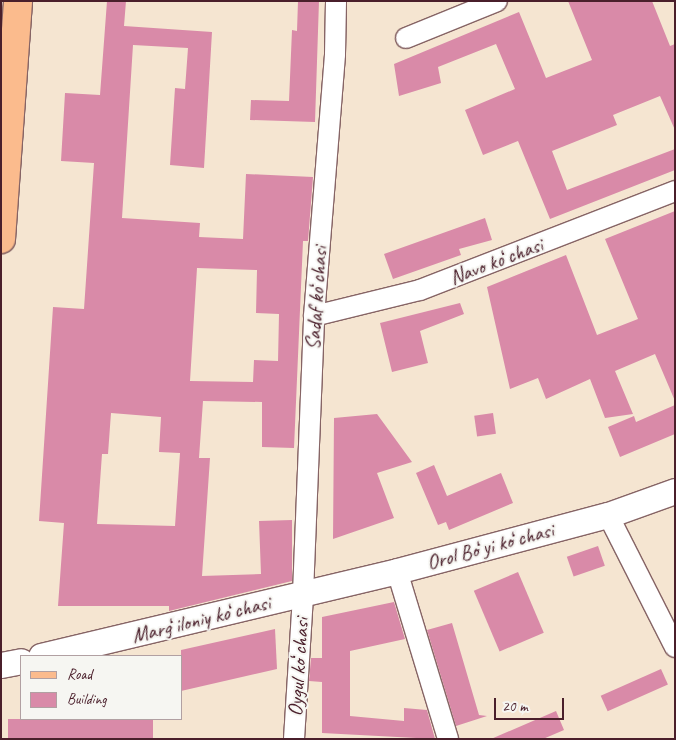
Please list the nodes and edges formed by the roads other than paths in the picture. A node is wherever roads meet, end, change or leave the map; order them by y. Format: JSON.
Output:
{"nodes":[{"id":1,"x":18,"y":1,"type":"edge"},
{"id":2,"x":336,"y":1,"type":"edge"},
{"id":3,"x":497,"y":1,"type":"edge"},
{"id":4,"x":406,"y":38,"type":"dead end"},
{"id":5,"x":675,"y":191,"type":"edge"},
{"id":6,"x":1,"y":239,"type":"edge"},
{"id":7,"x":314,"y":316,"type":"junction"},
{"id":8,"x":675,"y":491,"type":"edge"},
{"id":9,"x":608,"y":515,"type":"junction"},
{"id":10,"x":397,"y":571,"type":"junction"},
{"id":11,"x":303,"y":594,"type":"junction"},
{"id":12,"x":675,"y":647,"type":"edge"},
{"id":13,"x":45,"y":655,"type":"edge"},
{"id":14,"x":20,"y":661,"type":"edge"},
{"id":15,"x":1,"y":665,"type":"edge"},
{"id":16,"x":294,"y":739,"type":"edge"},
{"id":17,"x":448,"y":739,"type":"edge"}],
"edges":[{"from":1,"to":6,"type":"main road"},
{"from":2,"to":7,"type":"street","name":"Sadaf koʻchasi"},
{"from":3,"to":4,"type":"street"},
{"from":5,"to":7,"type":"street","name":"Navo koʻchasi"},
{"from":7,"to":11,"type":"street","name":"Sadaf koʻchasi"},
{"from":8,"to":9,"type":"street","name":"Orol Boʻyi koʻchasi"},
{"from":9,"to":10,"type":"street","name":"Orol Boʻyi koʻchasi"},
{"from":9,"to":12,"type":"street"},
{"from":10,"to":11,"type":"street","name":"Orol Boʻyi koʻchasi"},
{"from":10,"to":17,"type":"street"},
{"from":11,"to":13,"type":"street","name":"Margʻiloniy koʻchasi"},
{"from":11,"to":16,"type":"street","name":"Oygul koʻchasi"},
{"from":14,"to":15,"type":"street"}]}
